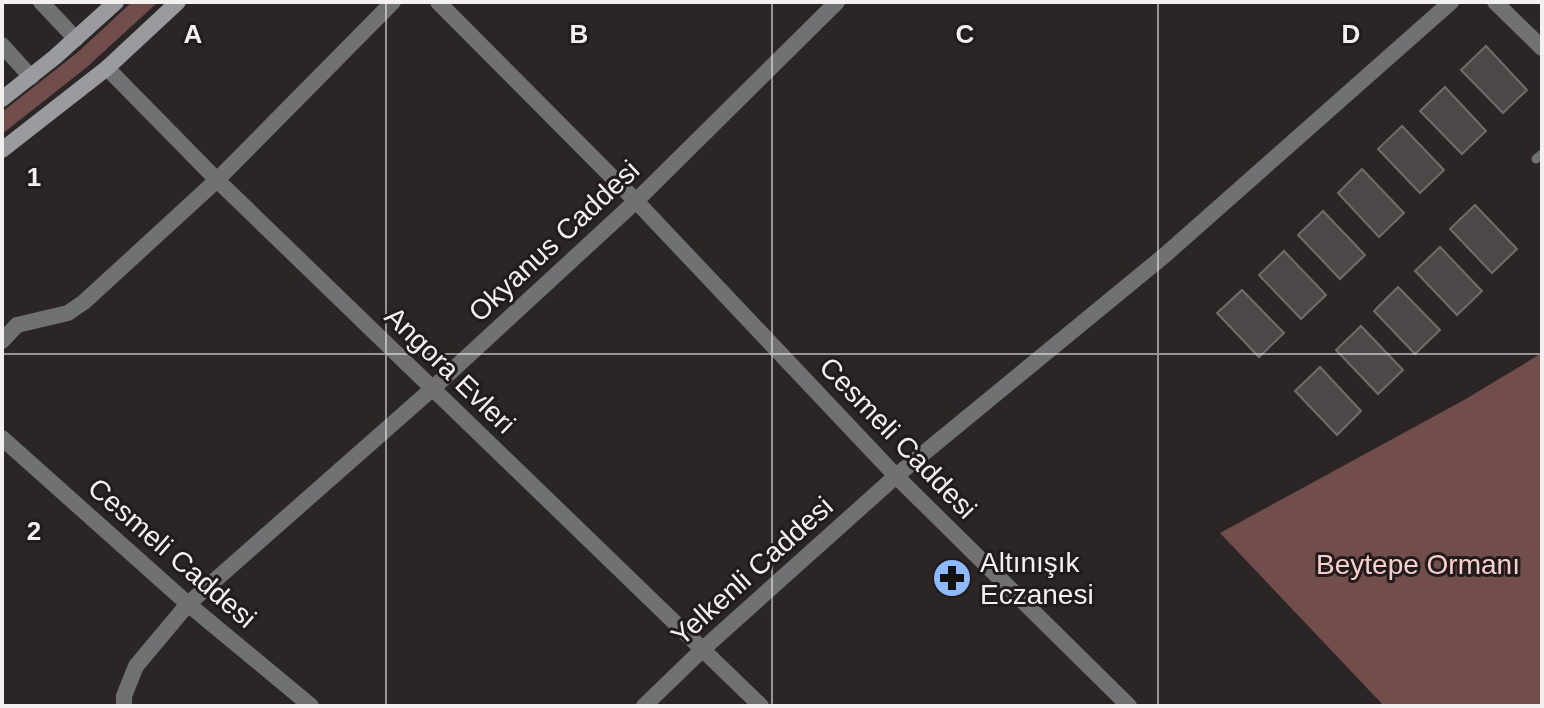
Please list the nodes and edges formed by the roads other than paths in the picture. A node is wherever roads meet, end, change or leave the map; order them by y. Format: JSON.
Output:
{"nodes":[{"id":1,"x":41,"y":2,"type":"edge"},
{"id":2,"x":116,"y":2,"type":"edge"},
{"id":3,"x":178,"y":2,"type":"edge"},
{"id":4,"x":393,"y":2,"type":"edge"},
{"id":5,"x":438,"y":2,"type":"edge"},
{"id":6,"x":1451,"y":2,"type":"edge"},
{"id":7,"x":1495,"y":2,"type":"edge"},
{"id":8,"x":827,"y":5,"type":"edge"},
{"id":9,"x":76,"y":39,"type":"junction"},
{"id":10,"x":2,"y":45,"type":"edge"},
{"id":11,"x":1542,"y":48,"type":"edge"},
{"id":12,"x":107,"y":68,"type":"junction"},
{"id":13,"x":31,"y":77,"type":"junction"},
{"id":14,"x":2,"y":99,"type":"edge"},
{"id":15,"x":2,"y":150,"type":"edge"},
{"id":16,"x":217,"y":180,"type":"junction"},
{"id":17,"x":636,"y":201,"type":"junction"},
{"id":18,"x":2,"y":341,"type":"edge"},
{"id":19,"x":432,"y":389,"type":"junction"},
{"id":20,"x":2,"y":438,"type":"edge"},
{"id":21,"x":896,"y":476,"type":"junction"},
{"id":22,"x":188,"y":604,"type":"junction"},
{"id":23,"x":703,"y":649,"type":"junction"},
{"id":24,"x":124,"y":706,"type":"edge"},
{"id":25,"x":311,"y":706,"type":"edge"},
{"id":26,"x":644,"y":706,"type":"edge"},
{"id":27,"x":761,"y":706,"type":"edge"},
{"id":28,"x":1129,"y":706,"type":"edge"}],
"edges":[{"from":1,"to":9,"type":"street"},
{"from":2,"to":9,"type":"street"},
{"from":3,"to":12,"type":"street"},
{"from":4,"to":16,"type":"street"},
{"from":5,"to":17,"type":"street","name":"Cesmeli Caddesi"},
{"from":6,"to":21,"type":"street","name":"Yelkenli Caddesi"},
{"from":7,"to":11,"type":"street"},
{"from":8,"to":17,"type":"street","name":"Okyanus Caddesi"},
{"from":9,"to":13,"type":"street"},
{"from":10,"to":13,"type":"street"},
{"from":12,"to":15,"type":"street"},
{"from":12,"to":16,"type":"street","name":"Angora Evleri"},
{"from":13,"to":14,"type":"street"},
{"from":16,"to":18,"type":"street"},
{"from":16,"to":19,"type":"street","name":"Angora Evleri"},
{"from":17,"to":19,"type":"street","name":"Okyanus Caddesi"},
{"from":17,"to":21,"type":"street","name":"Cesmeli Caddesi"},
{"from":19,"to":22,"type":"street","name":"Okyanus Caddesi"},
{"from":19,"to":23,"type":"street","name":"Angora Evleri"},
{"from":20,"to":22,"type":"street","name":"Cesmeli Caddesi"},
{"from":21,"to":23,"type":"street","name":"Yelkenli Caddesi"},
{"from":21,"to":28,"type":"street","name":"Cesmeli Caddesi"},
{"from":22,"to":24,"type":"street","name":"Okyanus Caddesi"},
{"from":22,"to":25,"type":"street","name":"Cesmeli Caddesi"},
{"from":23,"to":26,"type":"street","name":"Yelkenli Caddesi"},
{"from":23,"to":27,"type":"street","name":"Angora Evleri"}]}
